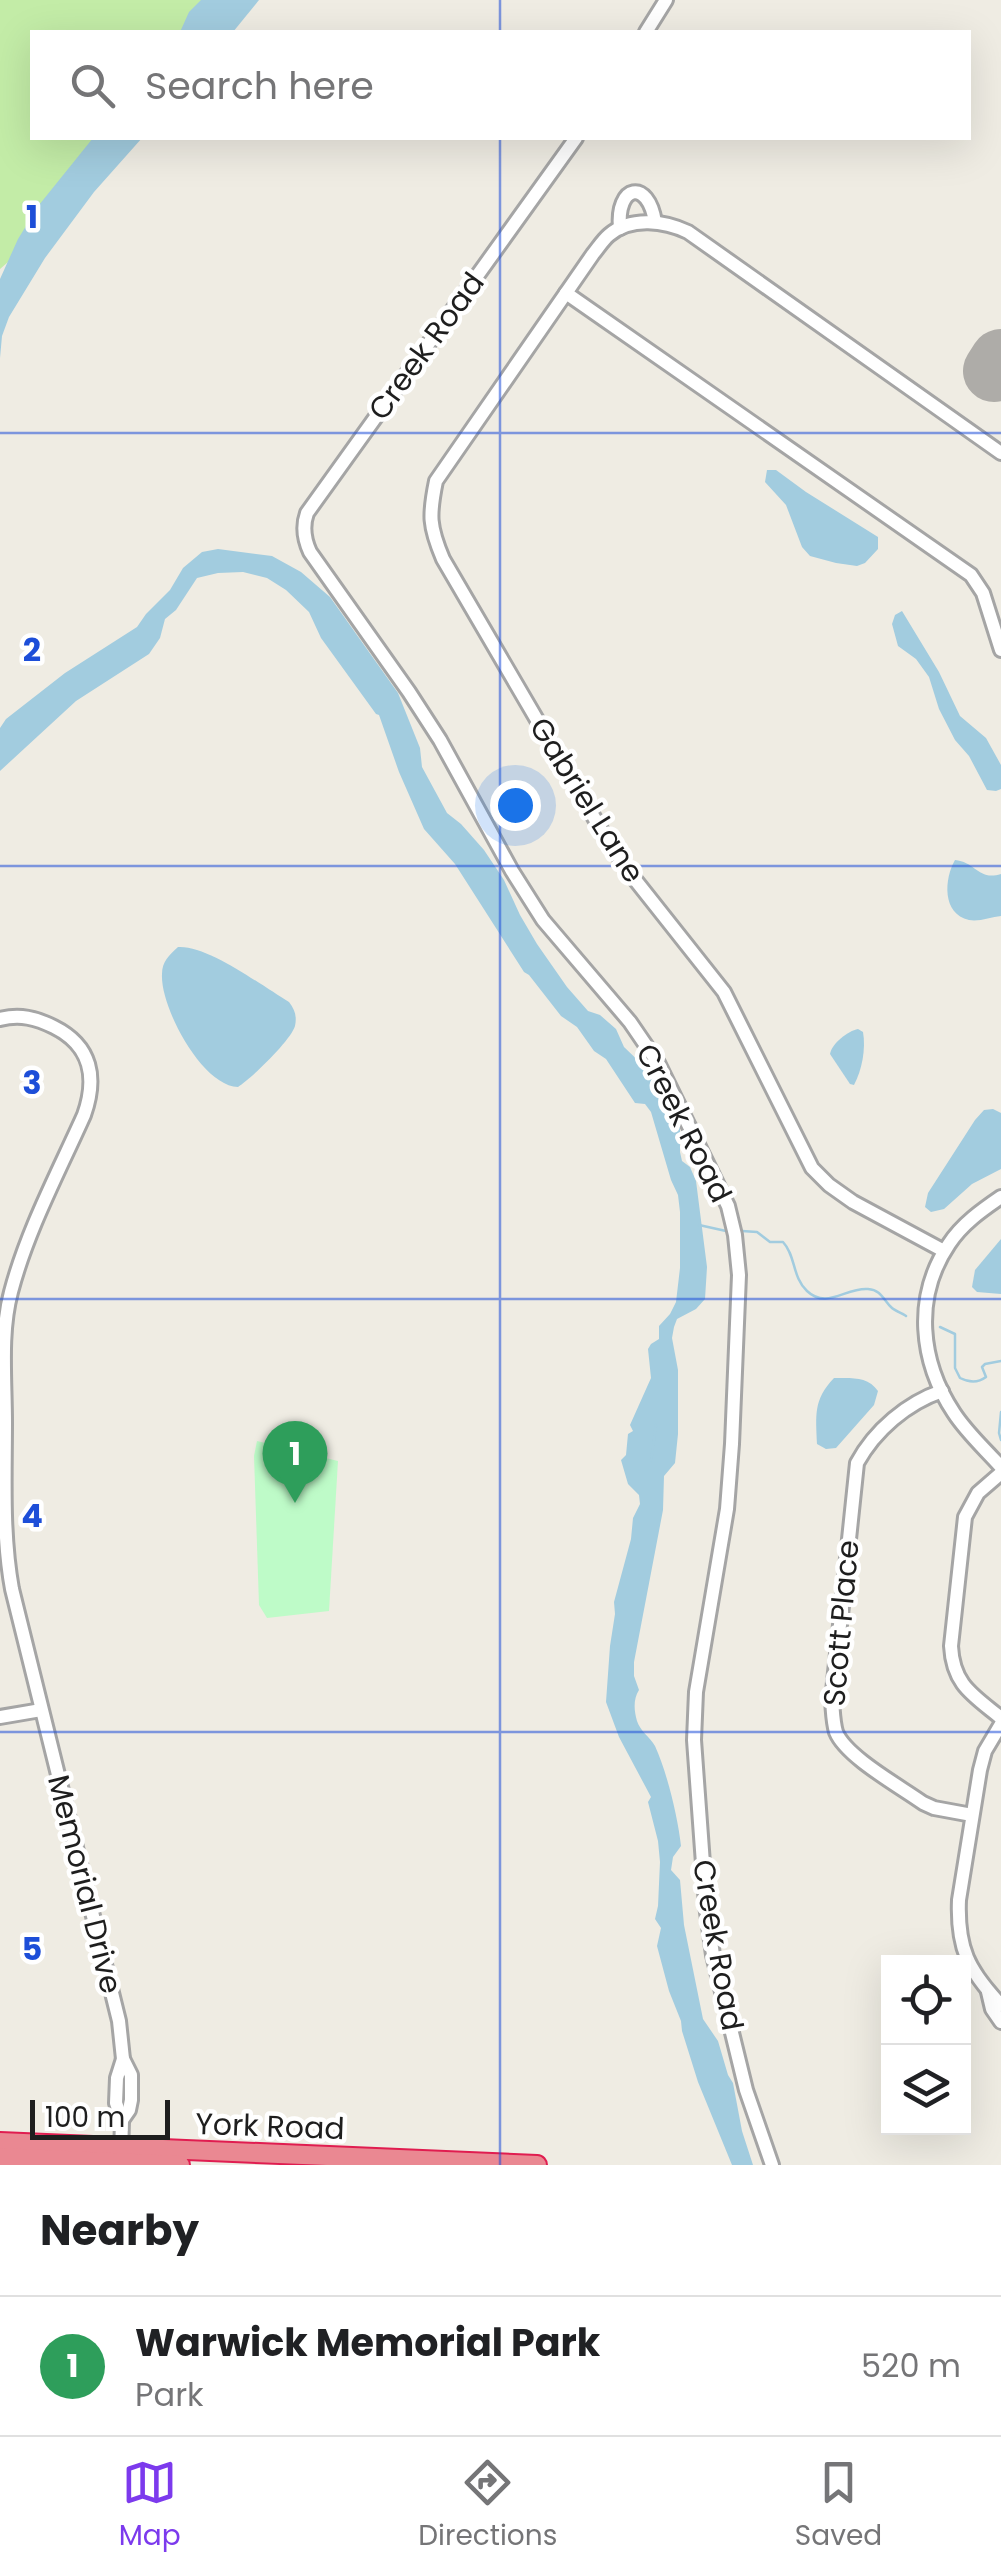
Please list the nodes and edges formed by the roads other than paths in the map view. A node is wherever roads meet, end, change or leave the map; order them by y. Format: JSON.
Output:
{"nodes":[{"id":1,"x":666,"y":0,"type":"edge"},
{"id":2,"x":647,"y":30,"type":"edge"},
{"id":3,"x":575,"y":140,"type":"edge"},
{"id":4,"x":656,"y":222,"type":"junction"},
{"id":5,"x":620,"y":228,"type":"junction"},
{"id":6,"x":566,"y":292,"type":"junction"},
{"id":7,"x":1001,"y":453,"type":"edge"},
{"id":8,"x":1001,"y":650,"type":"edge"},
{"id":9,"x":0,"y":1019,"type":"edge"},
{"id":10,"x":1001,"y":1196,"type":"edge"},
{"id":11,"x":944,"y":1252,"type":"junction"},
{"id":12,"x":942,"y":1391,"type":"junction"},
{"id":13,"x":1001,"y":1470,"type":"edge"},
{"id":14,"x":42,"y":1710,"type":"junction"},
{"id":15,"x":0,"y":1717,"type":"edge"},
{"id":16,"x":1001,"y":1721,"type":"edge"},
{"id":17,"x":972,"y":1815,"type":"junction"},
{"id":18,"x":987,"y":1990,"type":"junction"},
{"id":19,"x":1001,"y":2005,"type":"edge"},
{"id":20,"x":1001,"y":2022,"type":"edge"},
{"id":21,"x":0,"y":2142,"type":"edge"},
{"id":22,"x":121,"y":2155,"type":"edge"},
{"id":23,"x":0,"y":2157,"type":"edge"},
{"id":24,"x":180,"y":2165,"type":"edge"},
{"id":25,"x":537,"y":2165,"type":"edge"},
{"id":26,"x":772,"y":2165,"type":"edge"}],
"edges":[{"from":1,"to":2,"type":"street"},
{"from":3,"to":26,"type":"street","name":"Creek Road"},
{"from":4,"to":5,"type":"street"},
{"from":4,"to":5,"type":"street","name":"Gabriel Lane"},
{"from":4,"to":7,"type":"street","name":"Gabriel Lane"},
{"from":5,"to":6,"type":"street","name":"Gabriel Lane"},
{"from":6,"to":8,"type":"street"},
{"from":6,"to":11,"type":"street","name":"Gabriel Lane"},
{"from":9,"to":14,"type":"street","name":"Memorial Drive"},
{"from":10,"to":11,"type":"street"},
{"from":11,"to":12,"type":"street"},
{"from":12,"to":13,"type":"street"},
{"from":12,"to":17,"type":"street","name":"Scott Place"},
{"from":13,"to":16,"type":"street"},
{"from":14,"to":15,"type":"street"},
{"from":14,"to":22,"type":"street","name":"Memorial Drive"},
{"from":16,"to":17,"type":"street"},
{"from":17,"to":18,"type":"street"},
{"from":18,"to":19,"type":"street"},
{"from":18,"to":20,"type":"street"},
{"from":21,"to":22,"type":"highway","name":"York Road"},
{"from":22,"to":23,"type":"highway","name":"York Road"},
{"from":22,"to":24,"type":"highway","name":"York Road"},
{"from":22,"to":25,"type":"highway","name":"York Road"}]}
